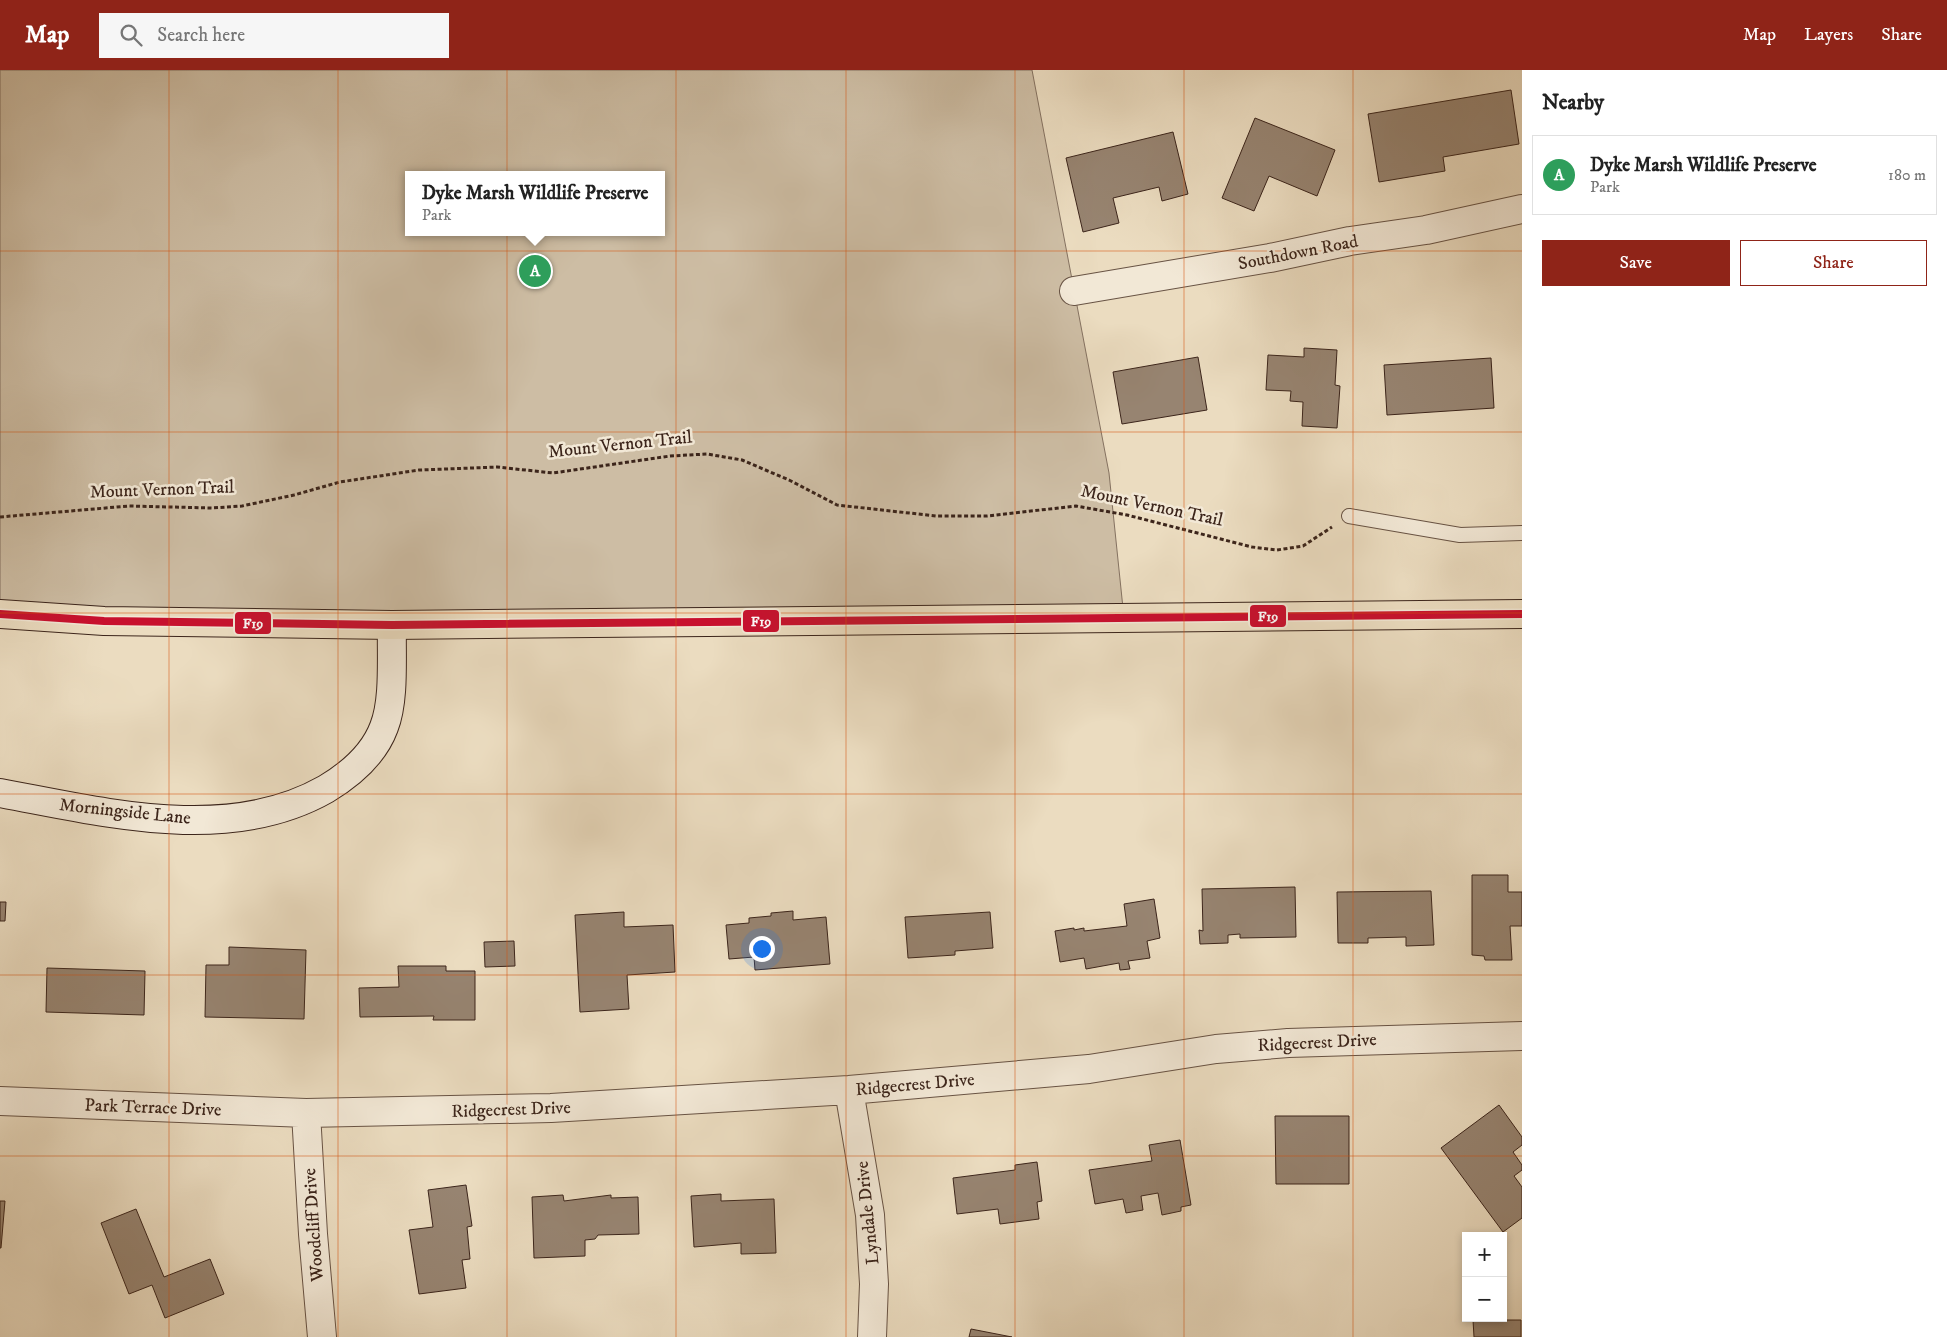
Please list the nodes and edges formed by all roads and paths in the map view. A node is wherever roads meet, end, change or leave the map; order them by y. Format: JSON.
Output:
{"nodes":[{"id":1,"x":1522,"y":208,"type":"edge"},
{"id":2,"x":1074,"y":290,"type":"dead end"},
{"id":3,"x":1349,"y":516,"type":"joint"},
{"id":4,"x":0,"y":517,"type":"edge"},
{"id":5,"x":1522,"y":534,"type":"edge"},
{"id":6,"x":0,"y":614,"type":"edge"},
{"id":7,"x":1522,"y":614,"type":"edge"},
{"id":8,"x":392,"y":625,"type":"junction"},
{"id":9,"x":0,"y":793,"type":"edge"},
{"id":10,"x":1522,"y":1036,"type":"edge"},
{"id":11,"x":849,"y":1090,"type":"junction"},
{"id":12,"x":0,"y":1101,"type":"edge"},
{"id":13,"x":306,"y":1113,"type":"junction"},
{"id":14,"x":322,"y":1337,"type":"edge"},
{"id":15,"x":872,"y":1337,"type":"edge"}],
"edges":[{"from":1,"to":2,"type":"street","name":"Southdown Road"},
{"from":3,"to":4,"type":"path","name":"Mount Vernon Trail"},
{"from":3,"to":5,"type":"lane"},
{"from":6,"to":8,"type":"main road"},
{"from":7,"to":8,"type":"main road"},
{"from":8,"to":9,"type":"street","name":"Morningside Lane"},
{"from":10,"to":11,"type":"street","name":"Ridgecrest Drive"},
{"from":11,"to":13,"type":"street","name":"Ridgecrest Drive"},
{"from":11,"to":15,"type":"street","name":"Lyndale Drive"},
{"from":12,"to":13,"type":"street","name":"Park Terrace Drive"},
{"from":13,"to":14,"type":"street","name":"Woodcliff Drive"}]}
